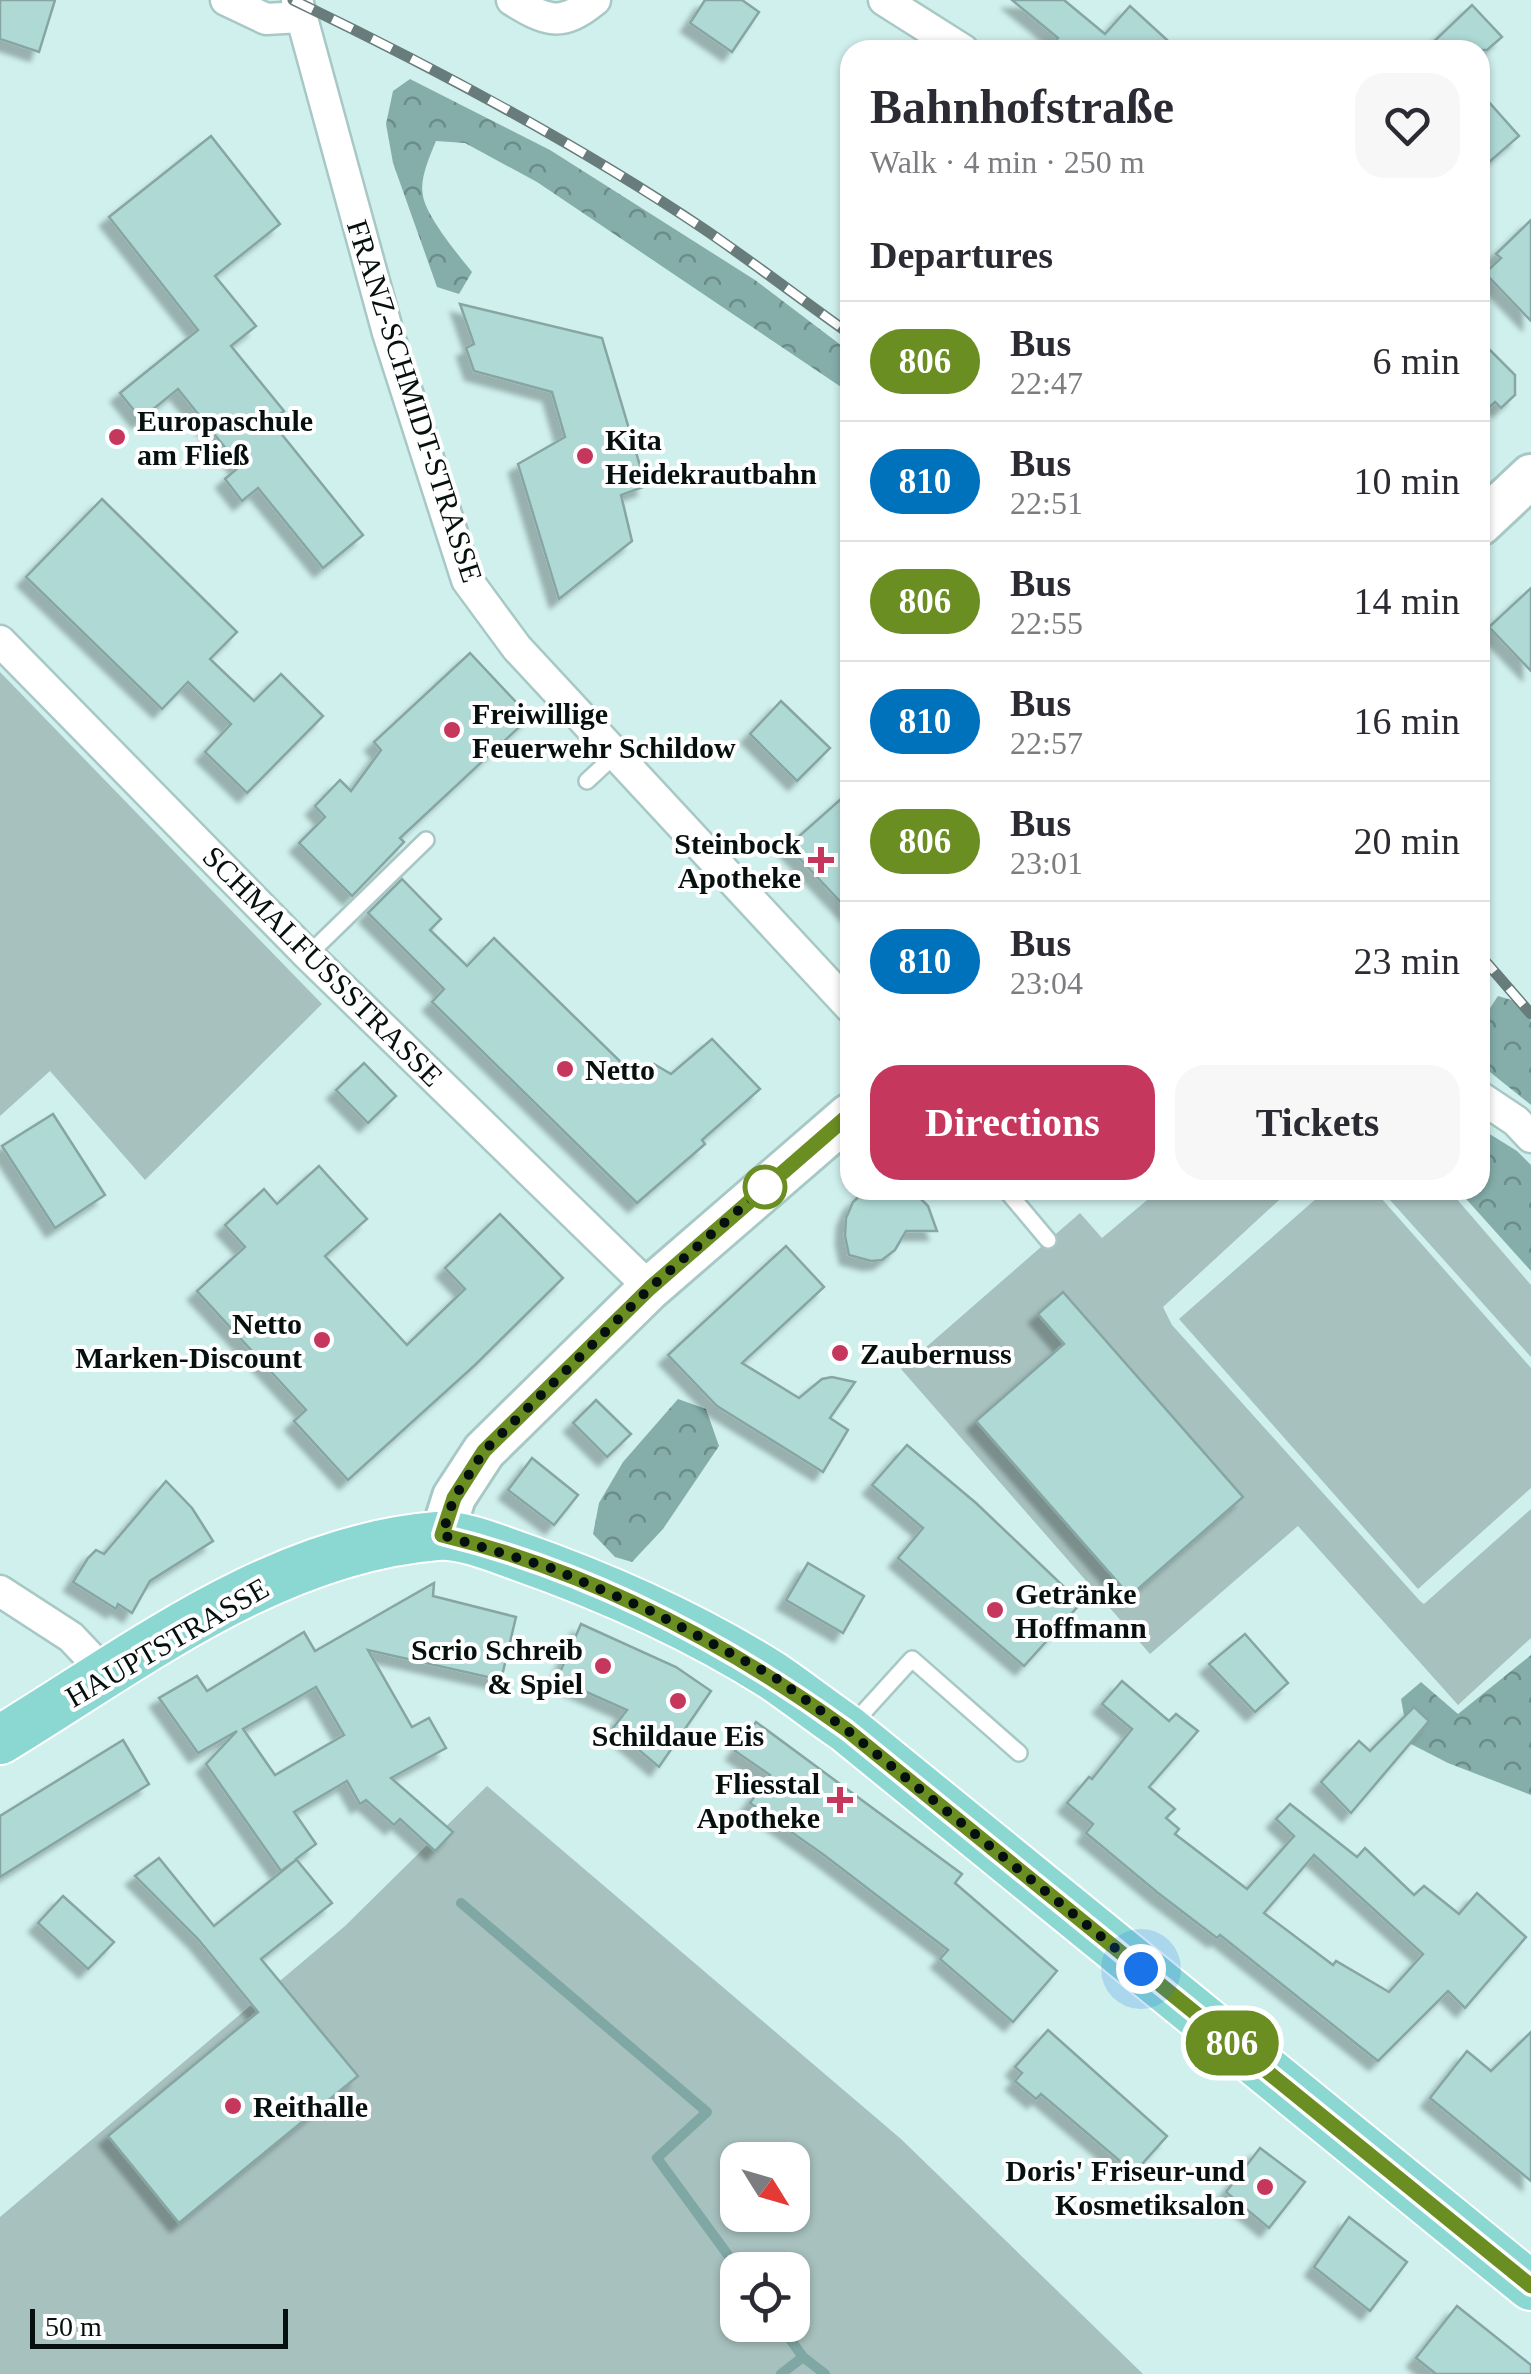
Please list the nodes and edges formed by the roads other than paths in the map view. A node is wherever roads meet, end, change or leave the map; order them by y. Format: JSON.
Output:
{"nodes":[{"id":1,"x":226,"y":0,"type":"edge"},
{"id":2,"x":512,"y":0,"type":"edge"},
{"id":3,"x":595,"y":0,"type":"edge"},
{"id":4,"x":884,"y":0,"type":"edge"},
{"id":5,"x":299,"y":9,"type":"edge"},
{"id":6,"x":947,"y":40,"type":"edge"},
{"id":7,"x":1531,"y":476,"type":"edge"},
{"id":8,"x":1490,"y":515,"type":"edge"},
{"id":9,"x":0,"y":641,"type":"edge"},
{"id":10,"x":615,"y":755,"type":"junction"},
{"id":11,"x":586,"y":781,"type":"dead end"},
{"id":12,"x":426,"y":840,"type":"dead end"},
{"id":13,"x":308,"y":954,"type":"junction"},
{"id":14,"x":840,"y":996,"type":"edge"},
{"id":15,"x":1490,"y":1103,"type":"edge"},
{"id":16,"x":840,"y":1123,"type":"edge"},
{"id":17,"x":1531,"y":1137,"type":"edge"},
{"id":18,"x":1014,"y":1200,"type":"edge"},
{"id":19,"x":1048,"y":1240,"type":"dead end"},
{"id":20,"x":650,"y":1288,"type":"junction"},
{"id":21,"x":442,"y":1535,"type":"junction"},
{"id":22,"x":0,"y":1590,"type":"edge"},
{"id":23,"x":107,"y":1675,"type":"junction"},
{"id":24,"x":847,"y":1730,"type":"junction"},
{"id":25,"x":0,"y":1740,"type":"edge"},
{"id":26,"x":1019,"y":1753,"type":"dead end"},
{"id":27,"x":1531,"y":2286,"type":"edge"}],
"edges":[{"from":1,"to":5,"type":"street","name":"FRANZ-SCHMIDT-STRASSE"},
{"from":2,"to":3,"type":"street"},
{"from":4,"to":6,"type":"street"},
{"from":5,"to":10,"type":"street","name":"FRANZ-SCHMIDT-STRASSE"},
{"from":7,"to":8,"type":"street"},
{"from":9,"to":13,"type":"street","name":"SCHMALFUSSSTRASSE"},
{"from":10,"to":11,"type":"lane"},
{"from":10,"to":14,"type":"street","name":"FRANZ-SCHMIDT-STRASSE"},
{"from":12,"to":13,"type":"lane"},
{"from":13,"to":20,"type":"street","name":"SCHMALFUSSSTRASSE"},
{"from":15,"to":17,"type":"street"},
{"from":16,"to":20,"type":"street"},
{"from":18,"to":19,"type":"lane"},
{"from":20,"to":21,"type":"street"},
{"from":21,"to":23,"type":"main road","name":"HAUPTSTRASSE"},
{"from":21,"to":24,"type":"main road","name":"HAUPTSTRASSE"},
{"from":22,"to":23,"type":"street"},
{"from":23,"to":25,"type":"main road","name":"HAUPTSTRASSE"},
{"from":24,"to":26,"type":"lane"},
{"from":24,"to":27,"type":"main road","name":"HAUPTSTRASSE"}]}
